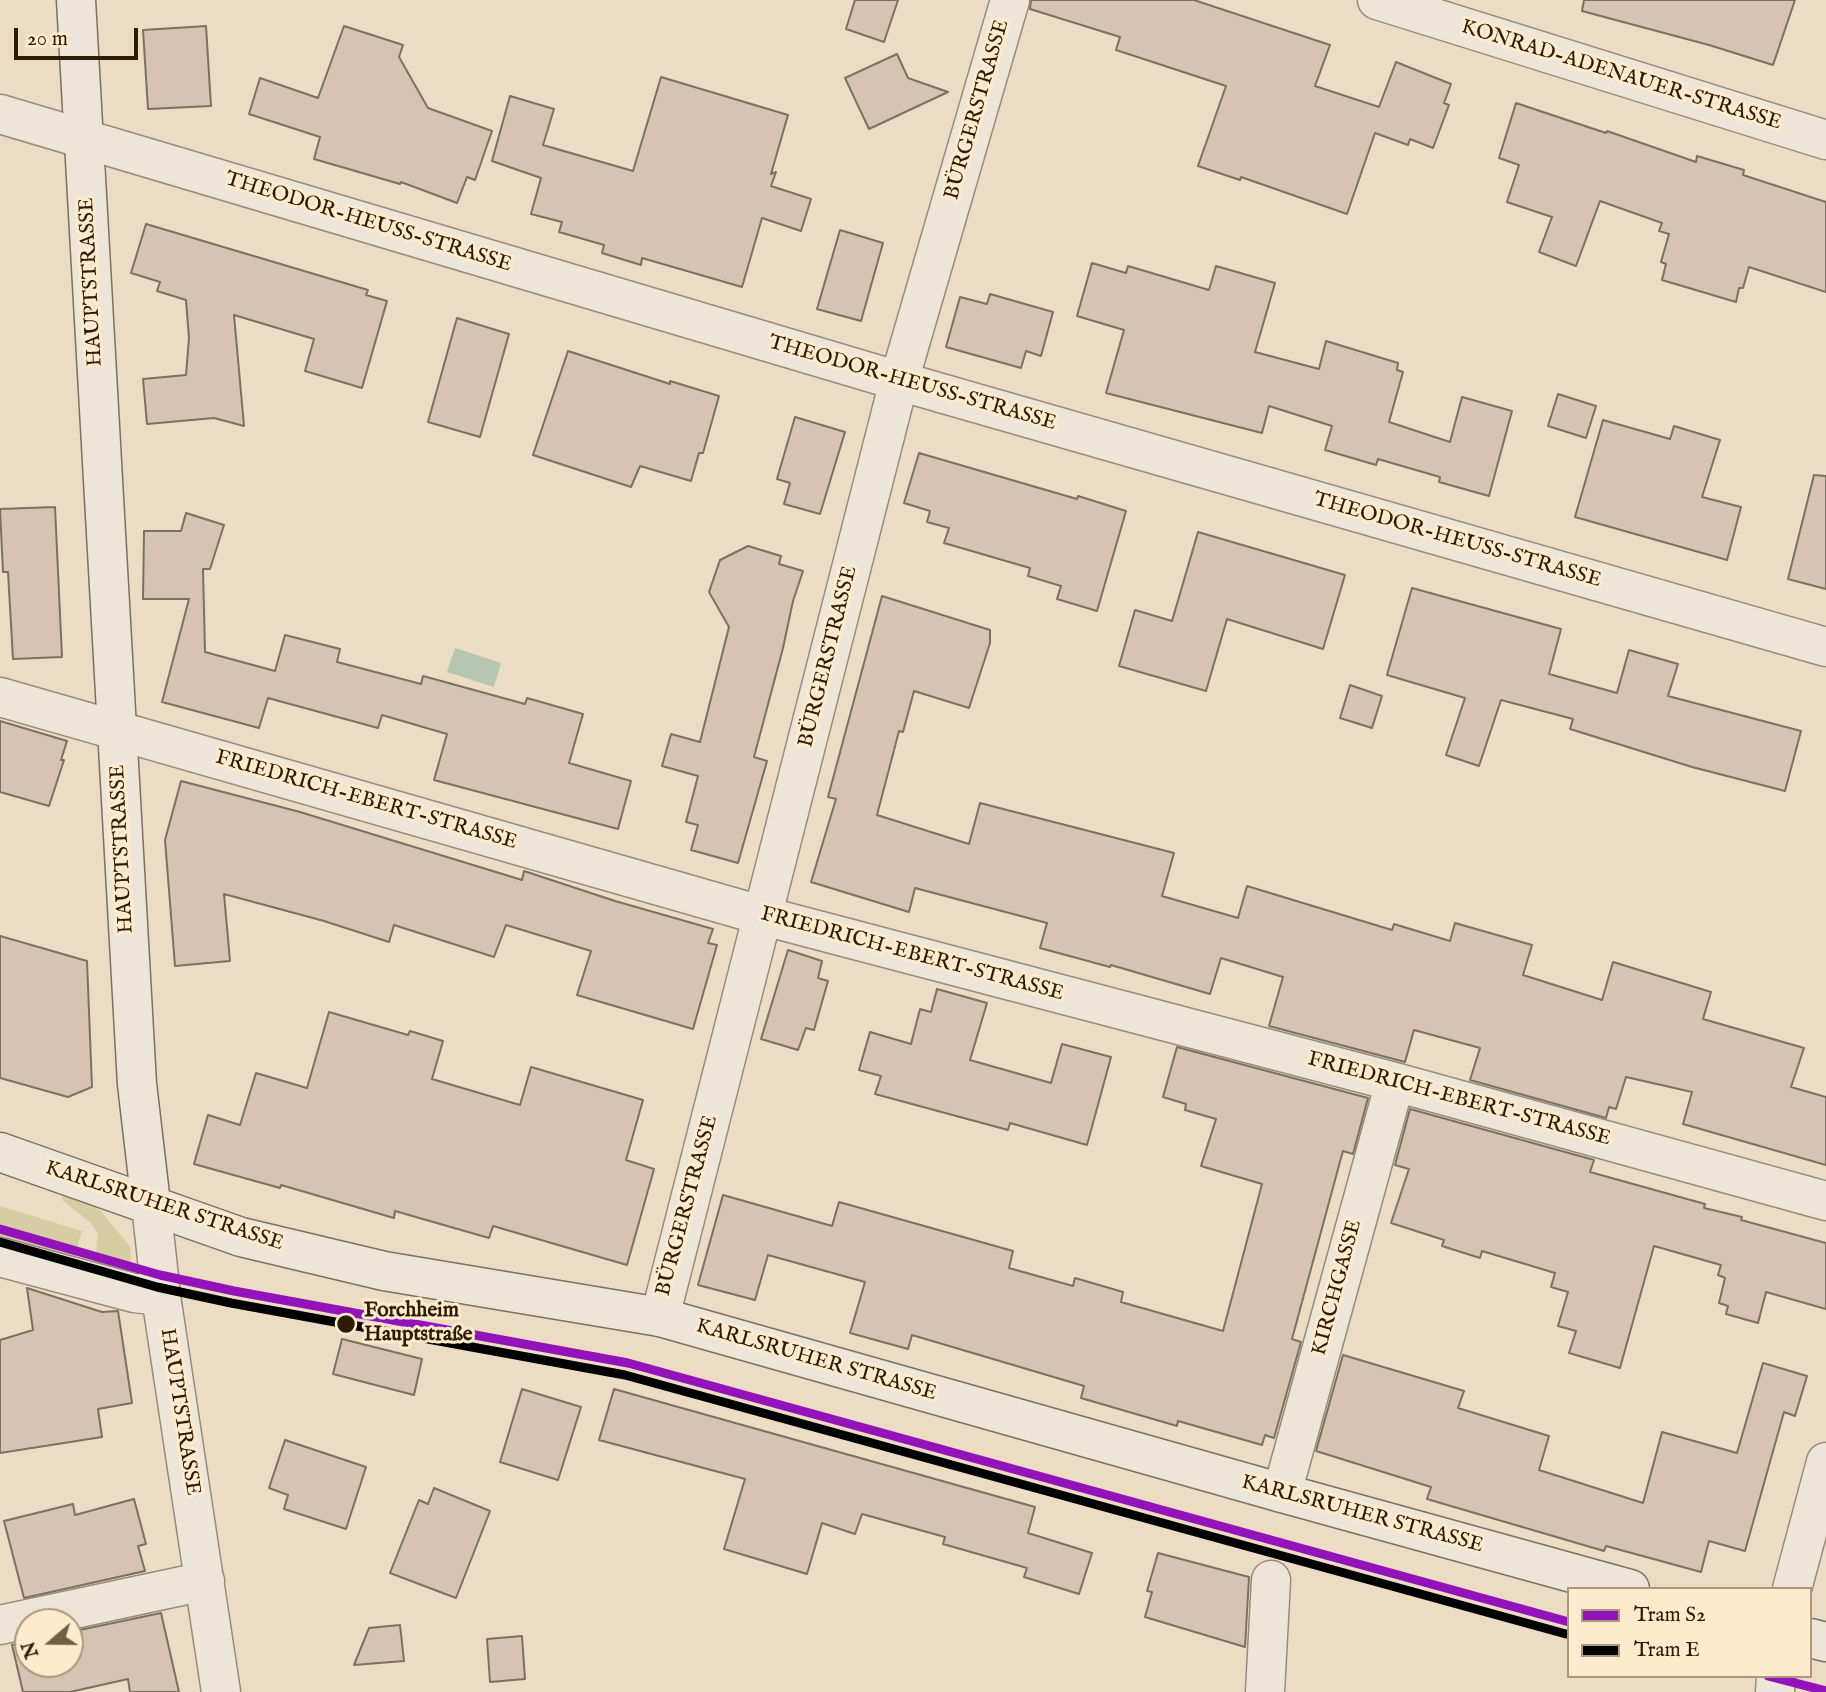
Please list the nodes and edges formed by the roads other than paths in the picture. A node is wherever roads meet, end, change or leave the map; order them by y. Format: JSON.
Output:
{"nodes":[{"id":1,"x":76,"y":0,"type":"edge"},
{"id":2,"x":1010,"y":0,"type":"edge"},
{"id":3,"x":1377,"y":0,"type":"edge"},
{"id":4,"x":0,"y":114,"type":"edge"},
{"id":5,"x":84,"y":138,"type":"junction"},
{"id":6,"x":1826,"y":140,"type":"edge"},
{"id":7,"x":899,"y":382,"type":"junction"},
{"id":8,"x":1826,"y":646,"type":"edge"},
{"id":9,"x":0,"y":697,"type":"edge"},
{"id":10,"x":116,"y":729,"type":"junction"},
{"id":11,"x":764,"y":916,"type":"junction"},
{"id":12,"x":1395,"y":1082,"type":"junction"},
{"id":13,"x":0,"y":1152,"type":"edge"},
{"id":14,"x":1826,"y":1202,"type":"edge"},
{"id":15,"x":151,"y":1204,"type":"junction"},
{"id":16,"x":0,"y":1257,"type":"edge"},
{"id":17,"x":161,"y":1296,"type":"junction"},
{"id":18,"x":660,"y":1317,"type":"junction"},
{"id":19,"x":1826,"y":1462,"type":"edge"},
{"id":20,"x":1282,"y":1493,"type":"junction"},
{"id":21,"x":1271,"y":1580,"type":"dead end"},
{"id":22,"x":205,"y":1581,"type":"junction"},
{"id":23,"x":1623,"y":1587,"type":"edge"},
{"id":24,"x":1793,"y":1587,"type":"edge"},
{"id":25,"x":0,"y":1625,"type":"edge"},
{"id":26,"x":221,"y":1692,"type":"edge"},
{"id":27,"x":1265,"y":1692,"type":"edge"}],
"edges":[{"from":1,"to":5,"type":"street","name":"HAUPTSTRASSE"},
{"from":2,"to":7,"type":"street","name":"BÜRGERSTRASSE"},
{"from":3,"to":6,"type":"street","name":"KONRAD-ADENAUER-STRASSE"},
{"from":4,"to":5,"type":"street","name":"THEODOR-HEUSS-STRASSE"},
{"from":5,"to":7,"type":"street","name":"THEODOR-HEUSS-STRASSE"},
{"from":5,"to":10,"type":"street","name":"HAUPTSTRASSE"},
{"from":7,"to":8,"type":"street","name":"THEODOR-HEUSS-STRASSE"},
{"from":7,"to":11,"type":"street","name":"BÜRGERSTRASSE"},
{"from":9,"to":10,"type":"street","name":"FRIEDRICH-EBERT-STRASSE"},
{"from":10,"to":11,"type":"street","name":"FRIEDRICH-EBERT-STRASSE"},
{"from":10,"to":15,"type":"street","name":"HAUPTSTRASSE"},
{"from":11,"to":12,"type":"street","name":"FRIEDRICH-EBERT-STRASSE"},
{"from":11,"to":18,"type":"street","name":"BÜRGERSTRASSE"},
{"from":12,"to":14,"type":"street","name":"FRIEDRICH-EBERT-STRASSE"},
{"from":12,"to":20,"type":"street","name":"KIRCHGASSE"},
{"from":13,"to":15,"type":"street","name":"KARLSRUHER STRASSE"},
{"from":15,"to":17,"type":"street","name":"HAUPTSTRASSE"},
{"from":15,"to":18,"type":"street","name":"KARLSRUHER STRASSE"},
{"from":16,"to":17,"type":"street"},
{"from":17,"to":22,"type":"street","name":"HAUPTSTRASSE"},
{"from":18,"to":20,"type":"street","name":"KARLSRUHER STRASSE"},
{"from":19,"to":24,"type":"street"},
{"from":20,"to":23,"type":"street","name":"KARLSRUHER STRASSE"},
{"from":21,"to":27,"type":"street"},
{"from":22,"to":25,"type":"street"},
{"from":22,"to":26,"type":"street","name":"HAUPTSTRASSE"}]}
